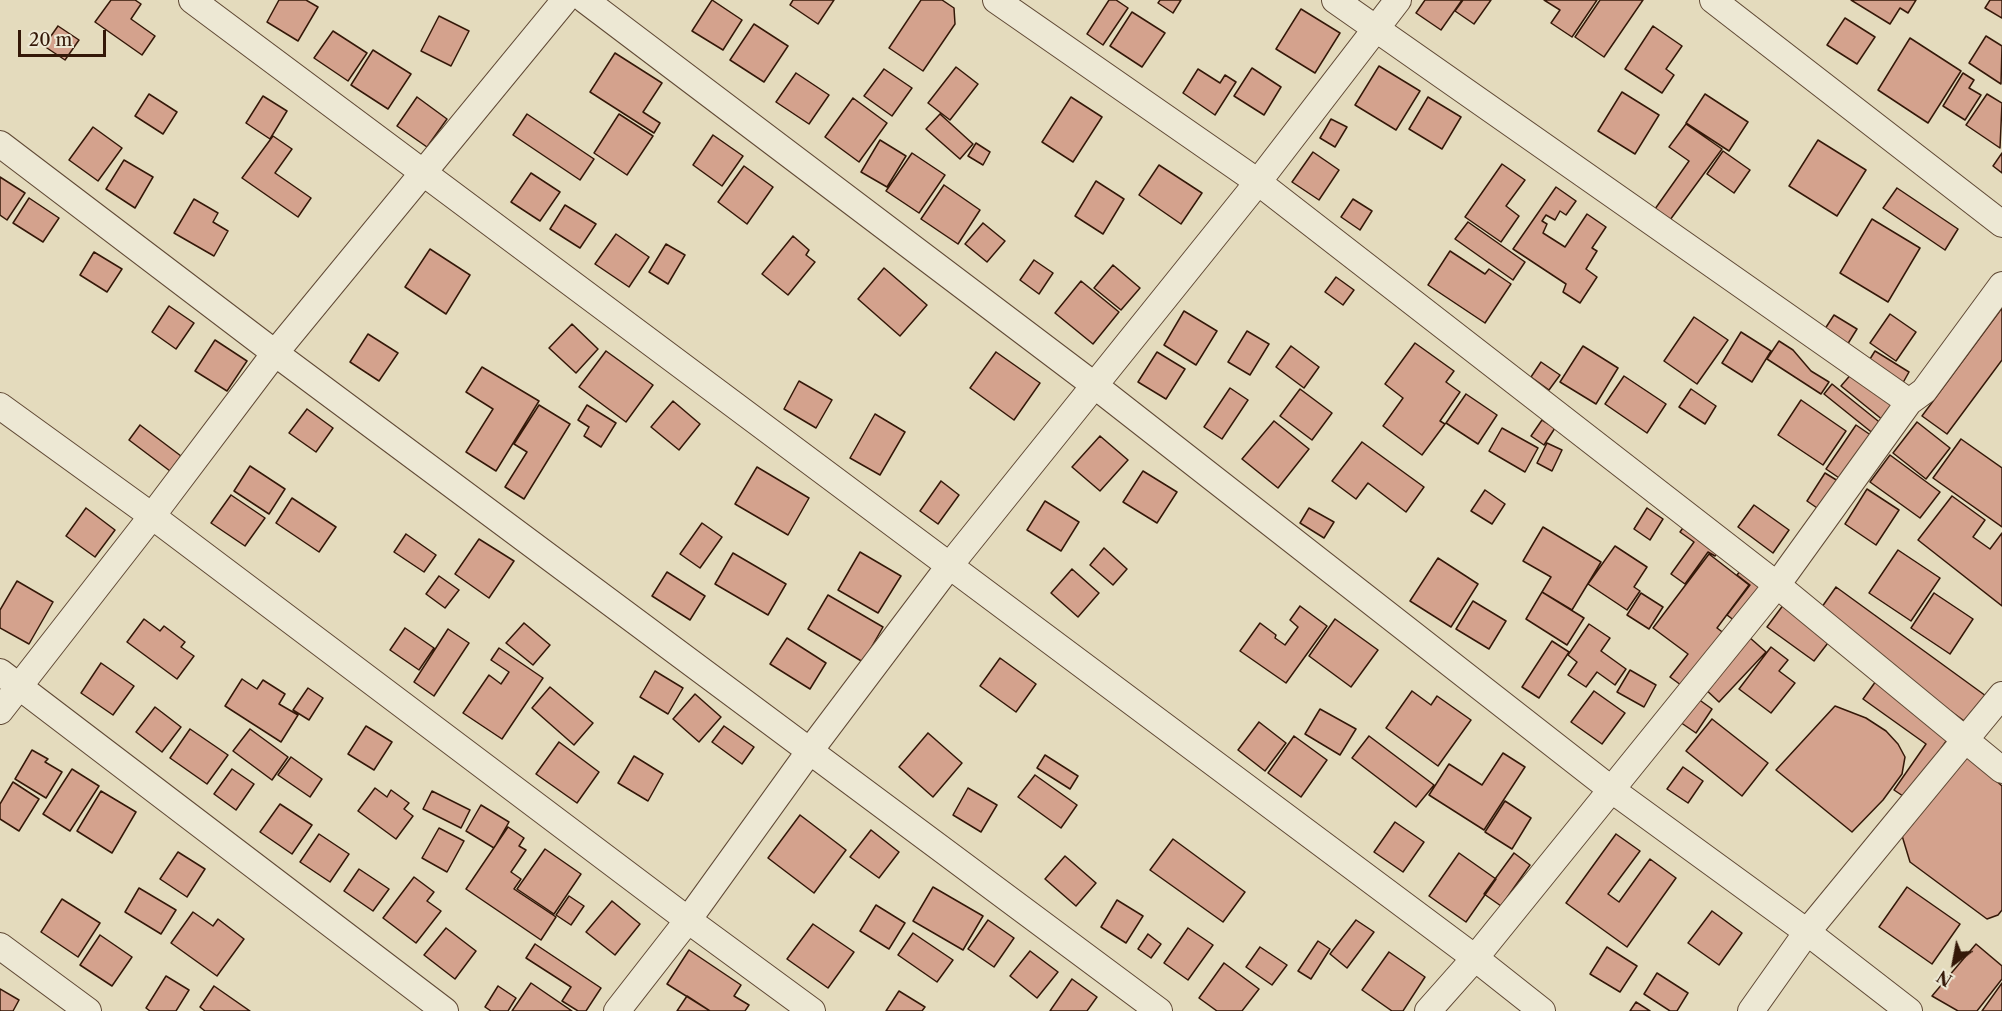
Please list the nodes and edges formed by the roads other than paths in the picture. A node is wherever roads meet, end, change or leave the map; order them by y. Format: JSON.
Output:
{"nodes":[{"id":1,"x":192,"y":0,"type":"edge"},
{"id":2,"x":566,"y":0,"type":"edge"},
{"id":3,"x":585,"y":0,"type":"edge"},
{"id":4,"x":996,"y":0,"type":"edge"},
{"id":5,"x":1335,"y":0,"type":"edge"},
{"id":6,"x":1398,"y":0,"type":"edge"},
{"id":7,"x":1713,"y":0,"type":"edge"},
{"id":8,"x":1376,"y":30,"type":"junction"},
{"id":9,"x":0,"y":144,"type":"edge"},
{"id":10,"x":424,"y":172,"type":"junction"},
{"id":11,"x":1258,"y":182,"type":"junction"},
{"id":12,"x":2002,"y":224,"type":"edge"},
{"id":13,"x":2002,"y":285,"type":"edge"},
{"id":14,"x":275,"y":353,"type":"junction"},
{"id":15,"x":1094,"y":385,"type":"junction"},
{"id":16,"x":1909,"y":402,"type":"junction"},
{"id":17,"x":0,"y":406,"type":"edge"},
{"id":18,"x":152,"y":516,"type":"junction"},
{"id":19,"x":950,"y":565,"type":"junction"},
{"id":20,"x":1777,"y":585,"type":"junction"},
{"id":21,"x":9,"y":678,"type":"edge"},
{"id":22,"x":2002,"y":695,"type":"edge"},
{"id":23,"x":0,"y":711,"type":"edge"},
{"id":24,"x":1967,"y":739,"type":"junction"},
{"id":25,"x":809,"y":752,"type":"junction"},
{"id":26,"x":2002,"y":770,"type":"edge"},
{"id":27,"x":1612,"y":790,"type":"junction"},
{"id":28,"x":688,"y":920,"type":"junction"},
{"id":29,"x":1807,"y":932,"type":"junction"},
{"id":30,"x":0,"y":946,"type":"edge"},
{"id":31,"x":1475,"y":958,"type":"junction"},
{"id":32,"x":88,"y":1011,"type":"edge"},
{"id":33,"x":445,"y":1011,"type":"edge"},
{"id":34,"x":617,"y":1011,"type":"edge"},
{"id":35,"x":812,"y":1011,"type":"edge"},
{"id":36,"x":1159,"y":1011,"type":"edge"},
{"id":37,"x":1428,"y":1011,"type":"edge"},
{"id":38,"x":1542,"y":1011,"type":"edge"},
{"id":39,"x":1751,"y":1011,"type":"edge"},
{"id":40,"x":1909,"y":1011,"type":"edge"}],
"edges":[{"from":1,"to":10,"type":"street"},
{"from":2,"to":10,"type":"street"},
{"from":3,"to":15,"type":"street"},
{"from":4,"to":11,"type":"street"},
{"from":5,"to":8,"type":"street"},
{"from":6,"to":8,"type":"street"},
{"from":7,"to":12,"type":"street"},
{"from":8,"to":11,"type":"street"},
{"from":8,"to":16,"type":"street"},
{"from":9,"to":14,"type":"street"},
{"from":10,"to":14,"type":"street"},
{"from":10,"to":19,"type":"street"},
{"from":11,"to":15,"type":"street"},
{"from":11,"to":20,"type":"street"},
{"from":13,"to":16,"type":"street"},
{"from":14,"to":18,"type":"street"},
{"from":14,"to":25,"type":"street"},
{"from":15,"to":19,"type":"street"},
{"from":15,"to":27,"type":"street"},
{"from":16,"to":20,"type":"street"},
{"from":17,"to":18,"type":"street"},
{"from":18,"to":21,"type":"street"},
{"from":18,"to":28,"type":"street"},
{"from":19,"to":25,"type":"street"},
{"from":19,"to":31,"type":"street"},
{"from":20,"to":24,"type":"street"},
{"from":20,"to":27,"type":"street"},
{"from":21,"to":23,"type":"street"},
{"from":21,"to":33,"type":"street"},
{"from":22,"to":24,"type":"street"},
{"from":24,"to":26,"type":"street"},
{"from":24,"to":29,"type":"street"},
{"from":25,"to":28,"type":"street"},
{"from":25,"to":36,"type":"street"},
{"from":27,"to":29,"type":"street"},
{"from":27,"to":31,"type":"street"},
{"from":28,"to":34,"type":"street"},
{"from":28,"to":35,"type":"street"},
{"from":29,"to":39,"type":"street"},
{"from":29,"to":40,"type":"street"},
{"from":30,"to":32,"type":"street"},
{"from":31,"to":37,"type":"street"},
{"from":31,"to":38,"type":"street"}]}
